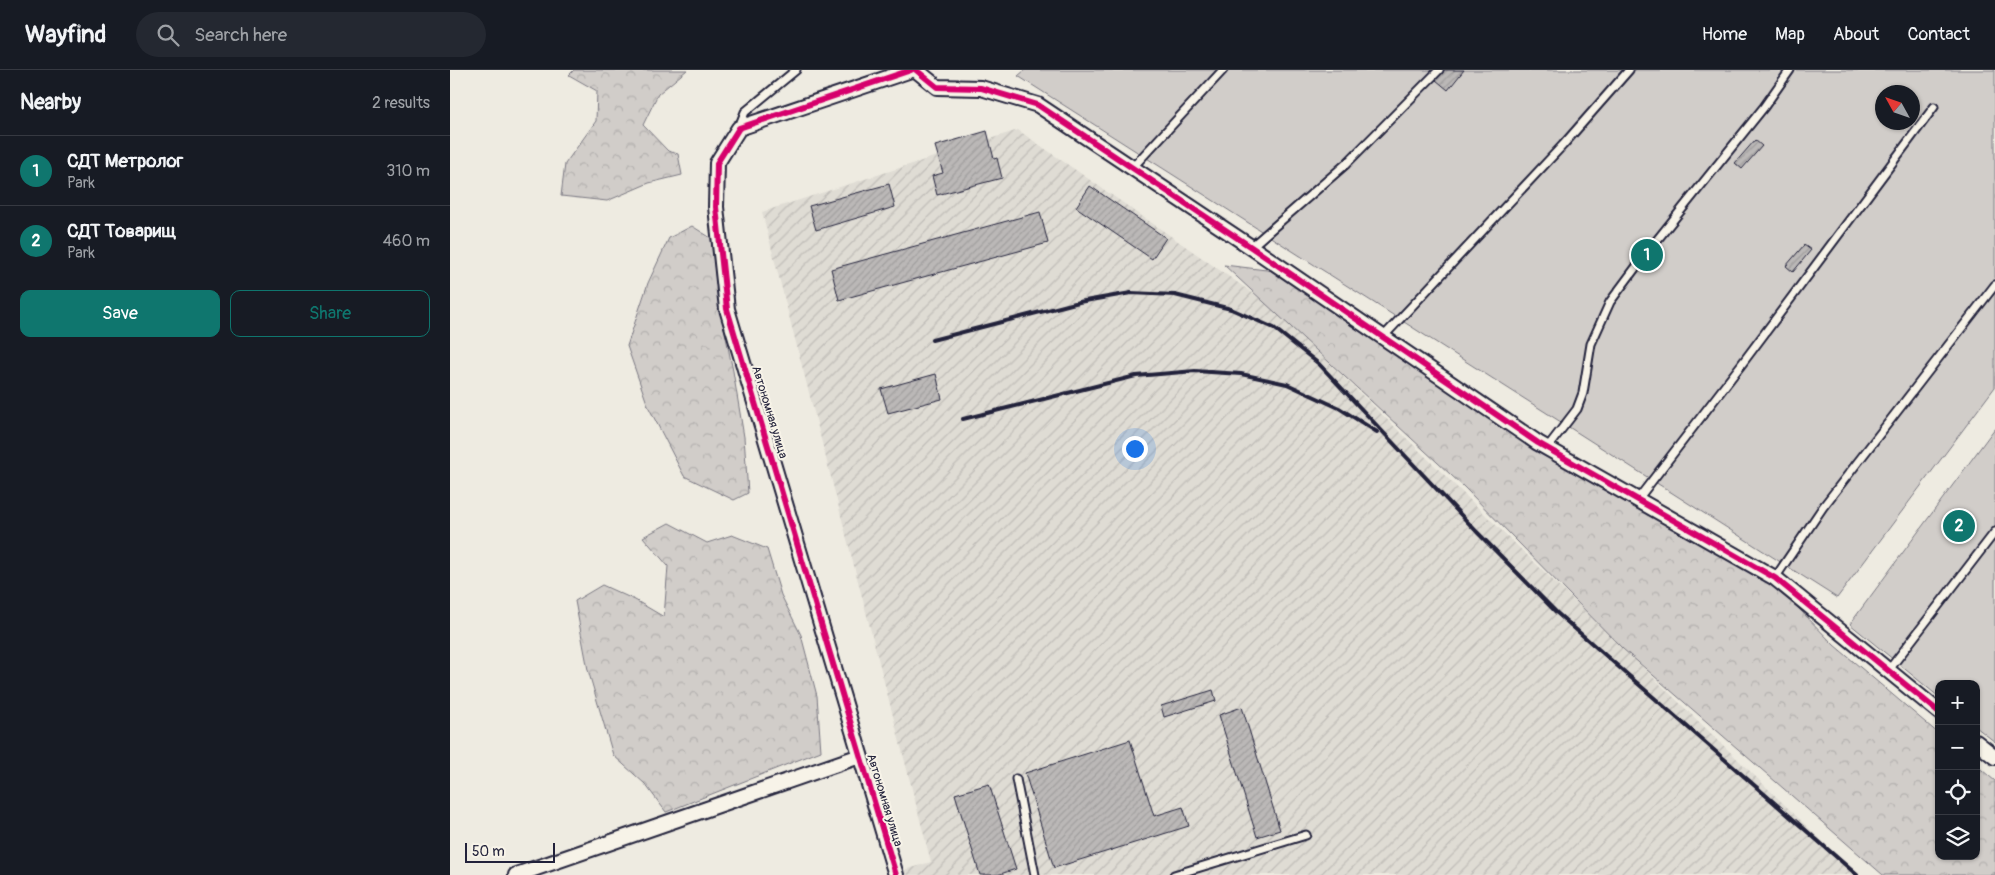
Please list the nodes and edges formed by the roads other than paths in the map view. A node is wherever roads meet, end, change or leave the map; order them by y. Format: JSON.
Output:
{"nodes":[{"id":1,"x":796,"y":70,"type":"edge"},
{"id":2,"x":911,"y":70,"type":"edge"},
{"id":3,"x":916,"y":70,"type":"edge"},
{"id":4,"x":1223,"y":70,"type":"edge"},
{"id":5,"x":1439,"y":70,"type":"edge"},
{"id":6,"x":1629,"y":70,"type":"edge"},
{"id":7,"x":1790,"y":70,"type":"edge"},
{"id":8,"x":1934,"y":107,"type":"dead end"},
{"id":9,"x":739,"y":128,"type":"junction"},
{"id":10,"x":1132,"y":168,"type":"junction"},
{"id":11,"x":1251,"y":247,"type":"junction"},
{"id":12,"x":1995,"y":286,"type":"edge"},
{"id":13,"x":1383,"y":337,"type":"junction"},
{"id":14,"x":1546,"y":448,"type":"junction"},
{"id":15,"x":1638,"y":499,"type":"junction"},
{"id":16,"x":1995,"y":532,"type":"edge"},
{"id":17,"x":1775,"y":578,"type":"junction"},
{"id":18,"x":1888,"y":671,"type":"junction"},
{"id":19,"x":1935,"y":709,"type":"edge"},
{"id":20,"x":1980,"y":745,"type":"edge"},
{"id":21,"x":860,"y":756,"type":"junction"},
{"id":22,"x":1995,"y":757,"type":"edge"},
{"id":23,"x":1016,"y":779,"type":"dead end"},
{"id":24,"x":1306,"y":835,"type":"dead end"},
{"id":25,"x":516,"y":875,"type":"edge"},
{"id":26,"x":896,"y":875,"type":"edge"},
{"id":27,"x":1035,"y":875,"type":"edge"},
{"id":28,"x":1174,"y":875,"type":"edge"}],
"edges":[{"from":1,"to":9,"type":"lane"},
{"from":2,"to":9,"type":"street"},
{"from":3,"to":10,"type":"street"},
{"from":4,"to":10,"type":"lane"},
{"from":5,"to":11,"type":"lane"},
{"from":6,"to":13,"type":"lane"},
{"from":7,"to":14,"type":"lane"},
{"from":8,"to":15,"type":"lane"},
{"from":9,"to":21,"type":"street","name":"Автономная улица"},
{"from":10,"to":11,"type":"street"},
{"from":11,"to":13,"type":"street"},
{"from":12,"to":17,"type":"lane"},
{"from":13,"to":14,"type":"street"},
{"from":14,"to":15,"type":"street"},
{"from":15,"to":17,"type":"street"},
{"from":16,"to":18,"type":"lane"},
{"from":17,"to":18,"type":"street"},
{"from":18,"to":19,"type":"street"},
{"from":20,"to":22,"type":"street"},
{"from":21,"to":25,"type":"street"},
{"from":21,"to":26,"type":"street","name":"Автономная улица"},
{"from":23,"to":27,"type":"lane"},
{"from":24,"to":28,"type":"lane"}]}
